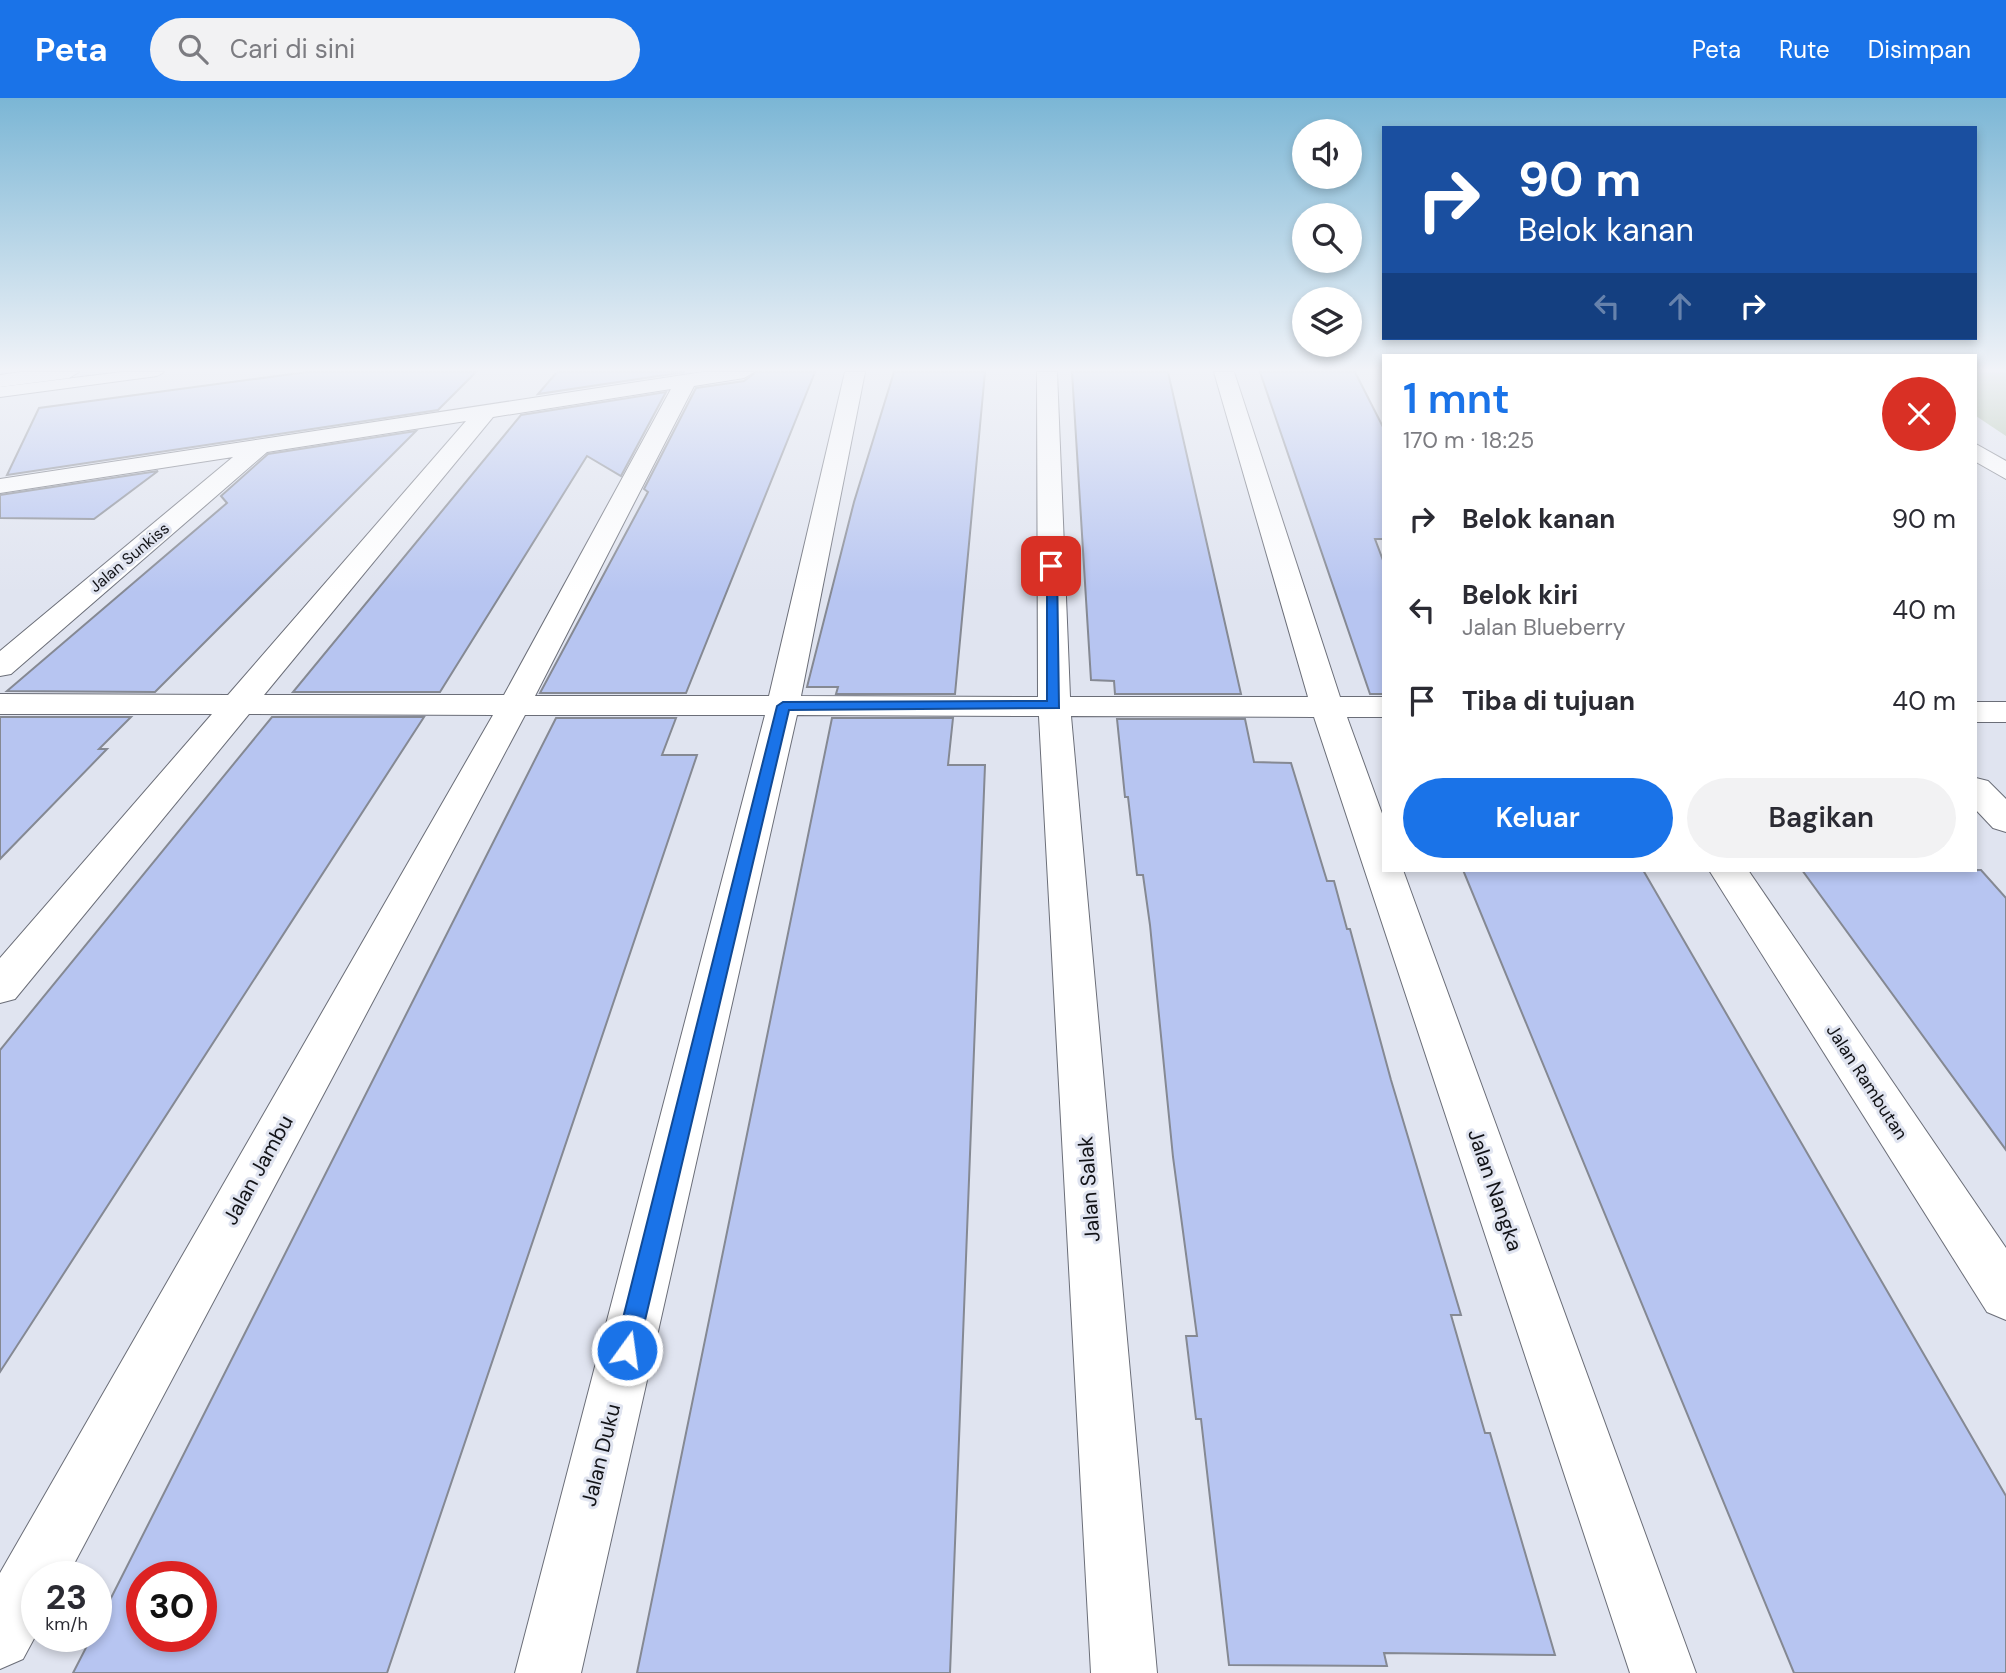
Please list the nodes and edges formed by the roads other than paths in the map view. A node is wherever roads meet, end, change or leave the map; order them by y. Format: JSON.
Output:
{"nodes":[{"id":1,"x":268,"y":446,"type":"edge"},
{"id":2,"x":458,"y":446,"type":"edge"},
{"id":3,"x":652,"y":446,"type":"edge"},
{"id":4,"x":839,"y":446,"type":"edge"},
{"id":5,"x":1049,"y":446,"type":"edge"},
{"id":6,"x":1247,"y":446,"type":"edge"},
{"id":7,"x":258,"y":447,"type":"junction"},
{"id":8,"x":1977,"y":452,"type":"edge"},
{"id":9,"x":2006,"y":472,"type":"edge"},
{"id":10,"x":0,"y":486,"type":"edge"},
{"id":11,"x":0,"y":667,"type":"edge"},
{"id":12,"x":0,"y":704,"type":"edge"},
{"id":13,"x":241,"y":705,"type":"junction"},
{"id":14,"x":515,"y":705,"type":"junction"},
{"id":15,"x":1054,"y":705,"type":"junction"},
{"id":16,"x":783,"y":706,"type":"junction"},
{"id":17,"x":1327,"y":706,"type":"junction"},
{"id":18,"x":1382,"y":707,"type":"edge"},
{"id":19,"x":1977,"y":712,"type":"edge"},
{"id":20,"x":2006,"y":712,"type":"edge"},
{"id":21,"x":1977,"y":790,"type":"edge"},
{"id":22,"x":2006,"y":820,"type":"edge"},
{"id":23,"x":1382,"y":864,"type":"edge"},
{"id":24,"x":1385,"y":872,"type":"edge"},
{"id":25,"x":1729,"y":872,"type":"edge"},
{"id":26,"x":0,"y":987,"type":"edge"},
{"id":27,"x":2006,"y":1294,"type":"edge"},
{"id":28,"x":0,"y":1636,"type":"edge"},
{"id":29,"x":548,"y":1673,"type":"edge"},
{"id":30,"x":1124,"y":1673,"type":"edge"},
{"id":31,"x":1663,"y":1673,"type":"edge"}],
"edges":[{"from":1,"to":7,"type":"street"},
{"from":2,"to":13,"type":"street"},
{"from":3,"to":14,"type":"street","name":"Jalan Jambu"},
{"from":4,"to":16,"type":"street","name":"Jalan Duku"},
{"from":5,"to":15,"type":"street","name":"Jalan Salak"},
{"from":6,"to":17,"type":"street","name":"Jalan Nangka"},
{"from":7,"to":10,"type":"street"},
{"from":7,"to":11,"type":"street","name":"Jalan Sunkiss"},
{"from":8,"to":9,"type":"street"},
{"from":12,"to":13,"type":"street"},
{"from":13,"to":14,"type":"street"},
{"from":13,"to":26,"type":"street"},
{"from":14,"to":16,"type":"street"},
{"from":14,"to":28,"type":"street","name":"Jalan Jambu"},
{"from":15,"to":16,"type":"street"},
{"from":15,"to":17,"type":"street"},
{"from":15,"to":30,"type":"street","name":"Jalan Salak"},
{"from":16,"to":29,"type":"street","name":"Jalan Duku"},
{"from":17,"to":18,"type":"street"},
{"from":17,"to":23,"type":"street","name":"Jalan Nangka"},
{"from":19,"to":20,"type":"street"},
{"from":21,"to":22,"type":"street"},
{"from":24,"to":31,"type":"street","name":"Jalan Nangka"},
{"from":25,"to":27,"type":"street","name":"Jalan Rambutan"}]}
